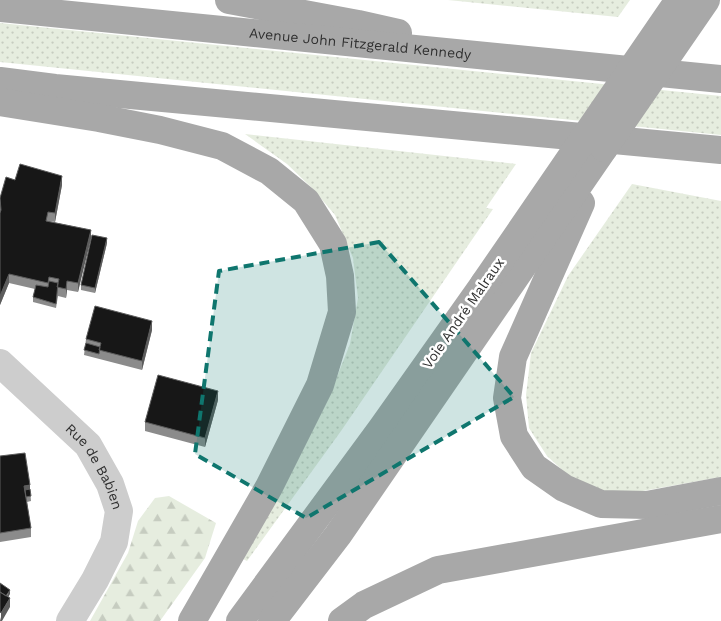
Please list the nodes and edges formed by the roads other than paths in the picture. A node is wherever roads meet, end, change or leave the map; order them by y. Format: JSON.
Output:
{"nodes":[{"id":1,"x":229,"y":0,"type":"edge"},
{"id":2,"x":679,"y":0,"type":"edge"},
{"id":3,"x":706,"y":0,"type":"edge"},
{"id":4,"x":0,"y":8,"type":"edge"},
{"id":5,"x":492,"y":57,"type":"junction"},
{"id":6,"x":721,"y":80,"type":"edge"},
{"id":7,"x":0,"y":81,"type":"edge"},
{"id":8,"x":0,"y":102,"type":"edge"},
{"id":9,"x":666,"y":145,"type":"junction"},
{"id":10,"x":604,"y":148,"type":"junction"},
{"id":11,"x":721,"y":150,"type":"edge"},
{"id":12,"x":721,"y":164,"type":"edge"},
{"id":13,"x":493,"y":290,"type":"junction"},
{"id":14,"x":0,"y":363,"type":"edge"},
{"id":15,"x":721,"y":491,"type":"edge"},
{"id":16,"x":721,"y":519,"type":"edge"},
{"id":17,"x":70,"y":621,"type":"edge"},
{"id":18,"x":192,"y":621,"type":"edge"},
{"id":19,"x":240,"y":621,"type":"edge"},
{"id":20,"x":272,"y":621,"type":"edge"},
{"id":21,"x":342,"y":621,"type":"edge"}],
"edges":[{"from":1,"to":5,"type":"main road"},
{"from":2,"to":13,"type":"main road","name":"Voie André Malraux","bridge":true},
{"from":3,"to":10,"type":"main road","name":"Voie André Malraux","bridge":true},
{"from":4,"to":5,"type":"main road","name":"Avenue John Fitzgerald Kennedy"},
{"from":5,"to":6,"type":"main road","name":"Avenue John Fitzgerald Kennedy"},
{"from":7,"to":9,"type":"main road"},
{"from":8,"to":18,"type":"main road"},
{"from":9,"to":11,"type":"main road"},
{"from":9,"to":12,"type":"main road"},
{"from":10,"to":13,"type":"main road","name":"Voie André Malraux"},
{"from":10,"to":15,"type":"main road"},
{"from":13,"to":19,"type":"main road","name":"Voie André Malraux"},
{"from":13,"to":20,"type":"main road","name":"Voie André Malraux"},
{"from":14,"to":17,"type":"street","name":"Rue de Babien"},
{"from":16,"to":21,"type":"main road"}]}
